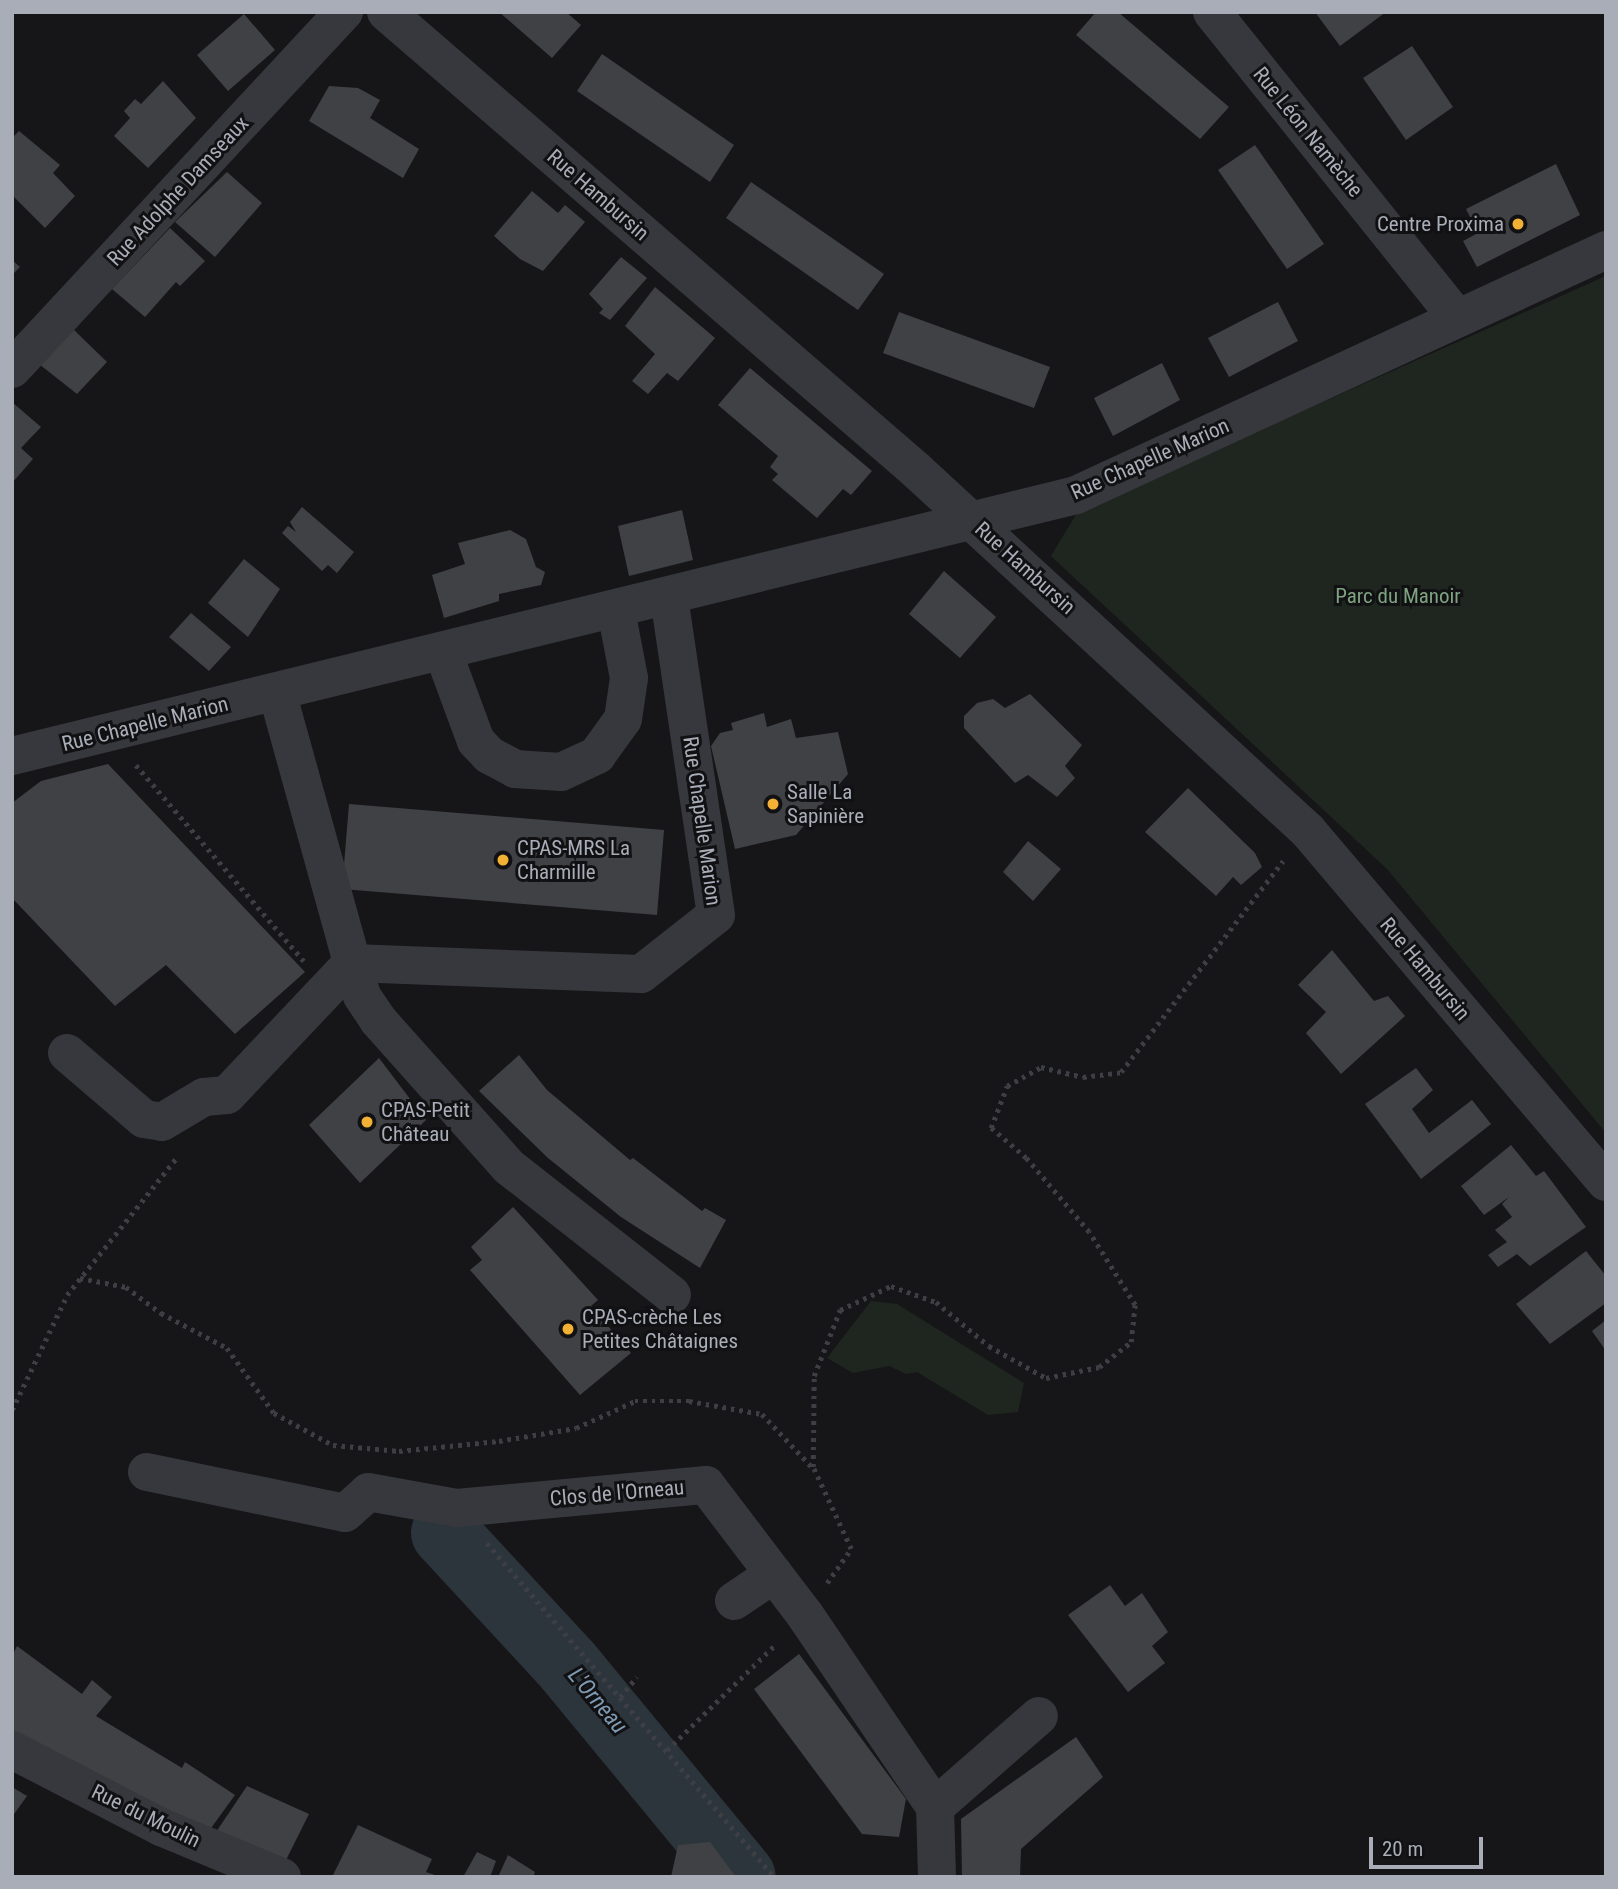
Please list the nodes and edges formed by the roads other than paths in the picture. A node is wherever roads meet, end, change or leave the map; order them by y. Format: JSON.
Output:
{"nodes":[{"id":1,"x":344,"y":12,"type":"edge"},
{"id":2,"x":386,"y":12,"type":"edge"},
{"id":3,"x":1212,"y":12,"type":"edge"},
{"id":4,"x":1606,"y":250,"type":"edge"},
{"id":5,"x":1457,"y":318,"type":"junction"},
{"id":6,"x":12,"y":369,"type":"edge"},
{"id":7,"x":975,"y":522,"type":"junction"},
{"id":8,"x":669,"y":597,"type":"junction"},
{"id":9,"x":616,"y":610,"type":"junction"},
{"id":10,"x":443,"y":652,"type":"junction"},
{"id":11,"x":278,"y":692,"type":"junction"},
{"id":12,"x":12,"y":756,"type":"edge"},
{"id":13,"x":341,"y":976,"type":"junction"},
{"id":14,"x":67,"y":1053,"type":"dead end"},
{"id":15,"x":1606,"y":1182,"type":"edge"},
{"id":16,"x":672,"y":1294,"type":"dead end"},
{"id":17,"x":147,"y":1472,"type":"dead end"},
{"id":18,"x":774,"y":1574,"type":"junction"},
{"id":19,"x":734,"y":1601,"type":"dead end"},
{"id":20,"x":1039,"y":1716,"type":"dead end"},
{"id":21,"x":12,"y":1750,"type":"edge"},
{"id":22,"x":935,"y":1807,"type":"junction"},
{"id":23,"x":282,"y":1877,"type":"edge"},
{"id":24,"x":937,"y":1877,"type":"edge"}],
"edges":[{"from":1,"to":6,"type":"street","name":"Rue Adolphe Damseaux"},
{"from":2,"to":7,"type":"street","name":"Rue Hambursin"},
{"from":3,"to":5,"type":"street","name":"Rue Léon Namèche"},
{"from":4,"to":5,"type":"street","name":"Rue Chapelle Marion"},
{"from":5,"to":7,"type":"street","name":"Rue Chapelle Marion"},
{"from":7,"to":8,"type":"street","name":"Rue Chapelle Marion"},
{"from":7,"to":15,"type":"street","name":"Rue Hambursin"},
{"from":8,"to":9,"type":"street","name":"Rue Chapelle Marion"},
{"from":8,"to":13,"type":"street","name":"Rue Chapelle Marion"},
{"from":9,"to":10,"type":"street","name":"Rue Chapelle Marion"},
{"from":9,"to":10,"type":"street"},
{"from":10,"to":11,"type":"street","name":"Rue Chapelle Marion"},
{"from":11,"to":12,"type":"street","name":"Rue Chapelle Marion"},
{"from":11,"to":13,"type":"street"},
{"from":13,"to":14,"type":"street"},
{"from":13,"to":16,"type":"street"},
{"from":17,"to":18,"type":"street","name":"Clos de l'Orneau"},
{"from":18,"to":19,"type":"street"},
{"from":18,"to":22,"type":"street","name":"Clos de l'Orneau"},
{"from":20,"to":22,"type":"street"},
{"from":21,"to":23,"type":"street","name":"Rue du Moulin"},
{"from":22,"to":24,"type":"street"}]}
